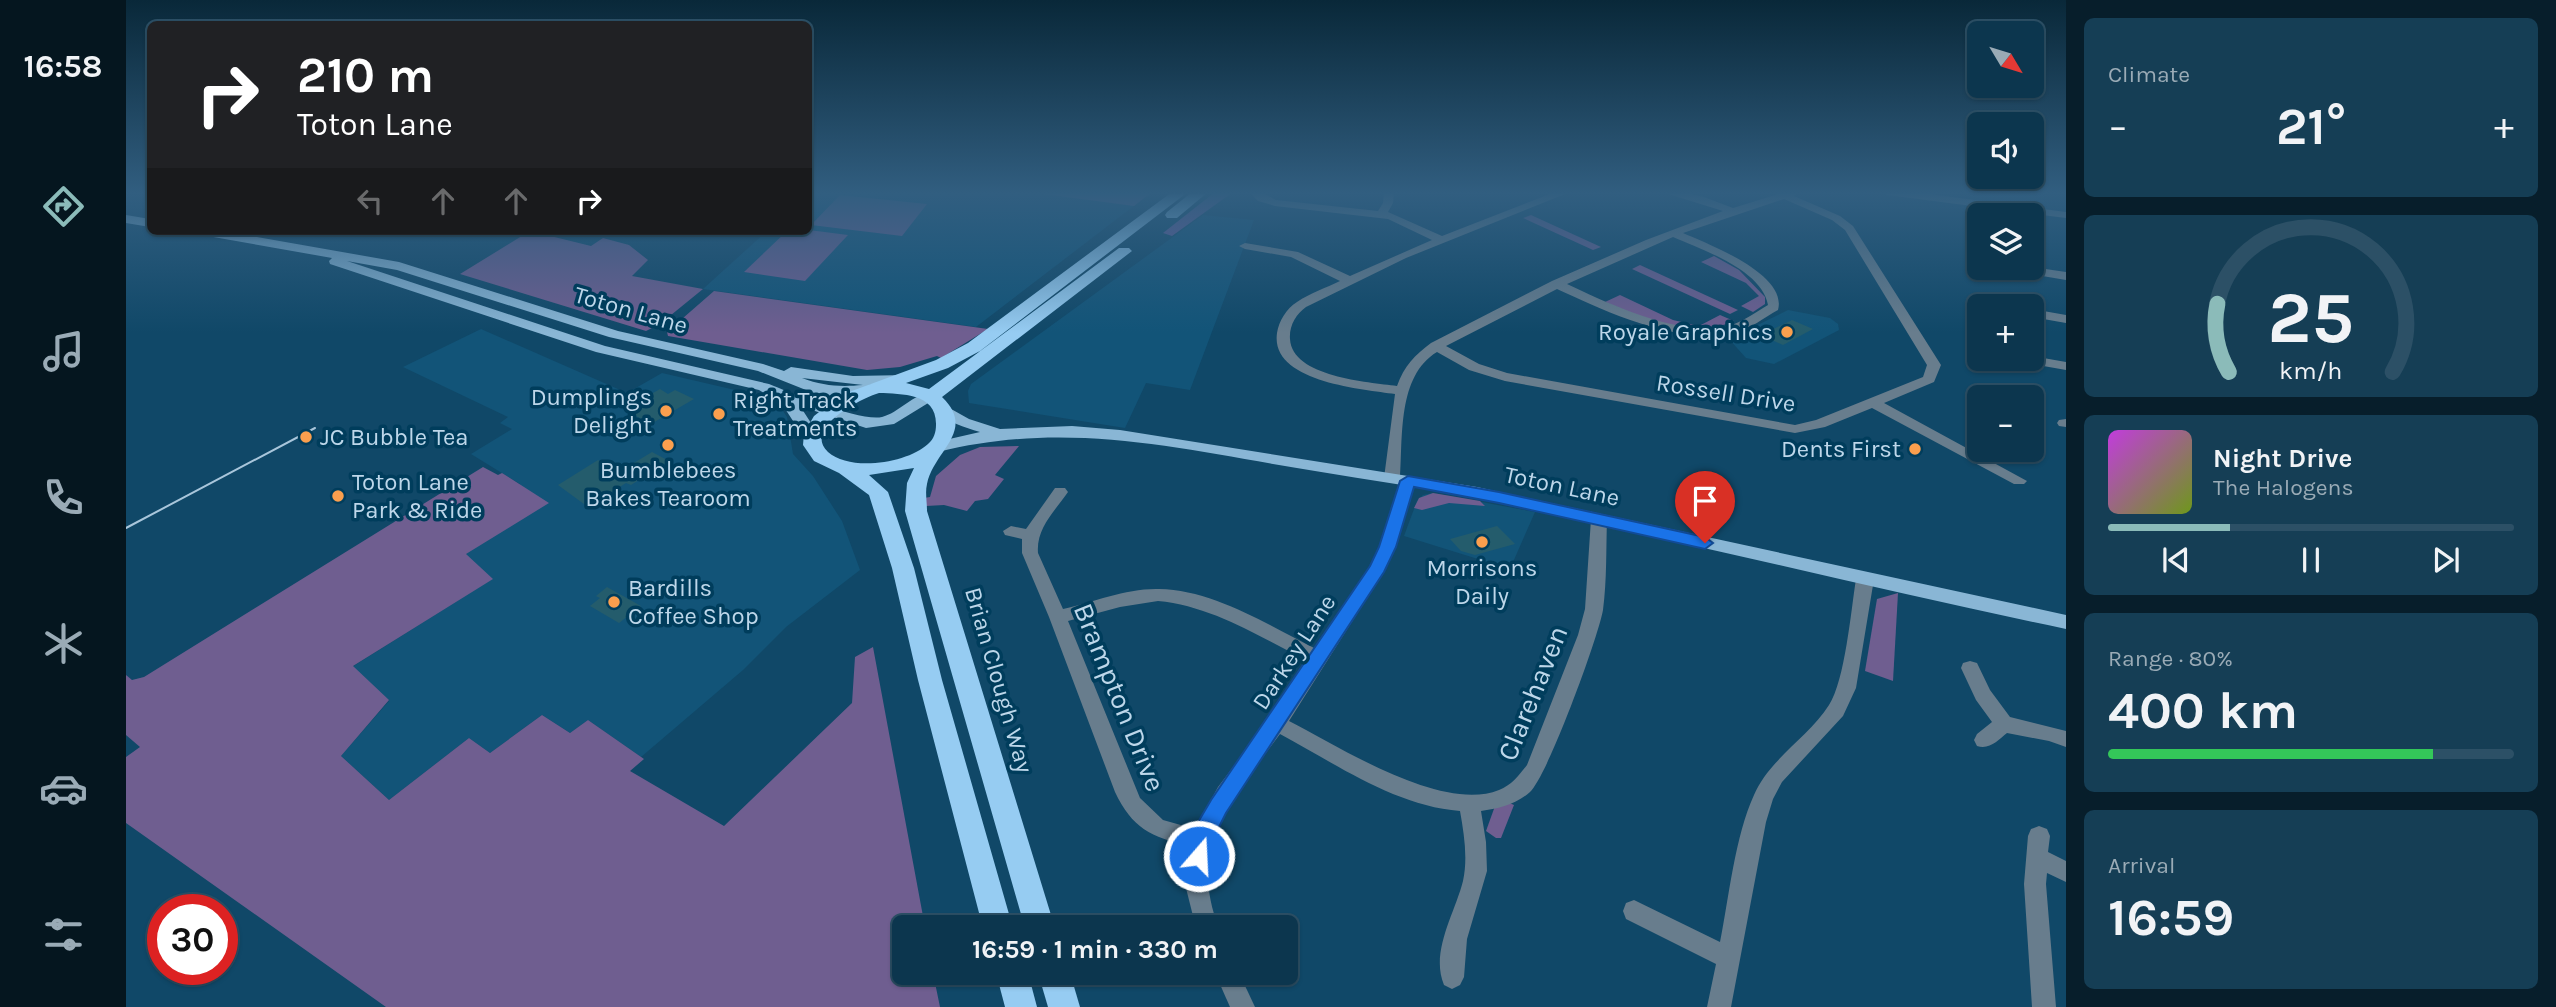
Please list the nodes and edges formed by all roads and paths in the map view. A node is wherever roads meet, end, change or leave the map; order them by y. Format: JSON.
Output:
{"nodes":[{"id":1,"x":245,"y":239,"type":"edge"},
{"id":2,"x":1118,"y":239,"type":"edge"},
{"id":3,"x":1142,"y":239,"type":"edge"},
{"id":4,"x":1663,"y":239,"type":"edge"},
{"id":5,"x":1685,"y":239,"type":"edge"},
{"id":6,"x":1854,"y":239,"type":"edge"},
{"id":7,"x":1440,"y":240,"type":"edge"},
{"id":8,"x":1245,"y":246,"type":"dead end"},
{"id":9,"x":288,"y":247,"type":"junction"},
{"id":10,"x":2044,"y":272,"type":"edge"},
{"id":11,"x":2066,"y":276,"type":"edge"},
{"id":12,"x":1349,"y":281,"type":"junction"},
{"id":13,"x":1556,"y":284,"type":"junction"},
{"id":14,"x":2044,"y":315,"type":"edge"},
{"id":15,"x":2066,"y":319,"type":"edge"},
{"id":16,"x":1436,"y":346,"type":"junction"},
{"id":17,"x":2044,"y":362,"type":"edge"},
{"id":18,"x":2066,"y":366,"type":"edge"},
{"id":19,"x":763,"y":368,"type":"junction"},
{"id":20,"x":907,"y":377,"type":"junction"},
{"id":21,"x":873,"y":388,"type":"junction"},
{"id":22,"x":1402,"y":391,"type":"junction"},
{"id":23,"x":779,"y":393,"type":"junction"},
{"id":24,"x":937,"y":403,"type":"junction"},
{"id":25,"x":1874,"y":403,"type":"junction"},
{"id":26,"x":826,"y":411,"type":"junction"},
{"id":27,"x":1000,"y":432,"type":"junction"},
{"id":28,"x":812,"y":437,"type":"junction"},
{"id":29,"x":935,"y":449,"type":"junction"},
{"id":30,"x":846,"y":468,"type":"junction"},
{"id":31,"x":1400,"y":479,"type":"junction"},
{"id":32,"x":2019,"y":481,"type":"dead end"},
{"id":33,"x":1060,"y":492,"type":"dead end"},
{"id":34,"x":1598,"y":519,"type":"junction"},
{"id":35,"x":1011,"y":531,"type":"dead end"},
{"id":36,"x":1031,"y":536,"type":"junction"},
{"id":37,"x":1865,"y":579,"type":"junction"},
{"id":38,"x":1058,"y":617,"type":"junction"},
{"id":39,"x":2066,"y":622,"type":"edge"},
{"id":40,"x":1318,"y":658,"type":"junction"},
{"id":41,"x":1970,"y":668,"type":"dead end"},
{"id":42,"x":1276,"y":723,"type":"junction"},
{"id":43,"x":2004,"y":724,"type":"junction"},
{"id":44,"x":2066,"y":739,"type":"edge"},
{"id":45,"x":1984,"y":740,"type":"dead end"},
{"id":46,"x":1469,"y":804,"type":"junction"},
{"id":47,"x":1201,"y":840,"type":"junction"},
{"id":48,"x":2066,"y":872,"type":"edge"},
{"id":49,"x":1634,"y":911,"type":"dead end"},
{"id":50,"x":995,"y":915,"type":"edge"},
{"id":51,"x":1036,"y":915,"type":"edge"},
{"id":52,"x":1202,"y":915,"type":"edge"},
{"id":53,"x":1729,"y":958,"type":"junction"},
{"id":54,"x":1452,"y":976,"type":"dead end"},
{"id":55,"x":1015,"y":985,"type":"edge"},
{"id":56,"x":1058,"y":985,"type":"edge"},
{"id":57,"x":1233,"y":985,"type":"edge"},
{"id":58,"x":1021,"y":1007,"type":"edge"},
{"id":59,"x":1064,"y":1007,"type":"edge"},
{"id":60,"x":1243,"y":1007,"type":"edge"},
{"id":61,"x":1719,"y":1007,"type":"edge"},
{"id":62,"x":2044,"y":1007,"type":"edge"}],
"edges":[{"from":1,"to":9,"type":"main road"},
{"from":2,"to":20,"type":"highway"},
{"from":3,"to":24,"type":"highway"},
{"from":4,"to":13,"type":"street","name":"Darkey Lane"},
{"from":5,"to":13,"type":"street"},
{"from":6,"to":25,"type":"street","name":"Rossell Drive"},
{"from":7,"to":12,"type":"street"},
{"from":8,"to":12,"type":"street"},
{"from":9,"to":19,"type":"main road","name":"Toton Lane"},
{"from":9,"to":23,"type":"main road","name":"Toton Lane"},
{"from":10,"to":11,"type":"street"},
{"from":12,"to":22,"type":"street"},
{"from":13,"to":16,"type":"street","name":"Darkey Lane"},
{"from":14,"to":15,"type":"street"},
{"from":16,"to":22,"type":"street","name":"Darkey Lane"},
{"from":16,"to":25,"type":"street","name":"Rossell Drive"},
{"from":17,"to":18,"type":"street"},
{"from":19,"to":20,"type":"main road"},
{"from":19,"to":21,"type":"main road","name":"Toton Lane"},
{"from":20,"to":21,"type":"highway"},
{"from":21,"to":24,"type":"highway"},
{"from":21,"to":26,"type":"highway"},
{"from":22,"to":31,"type":"street","name":"Darkey Lane"},
{"from":23,"to":26,"type":"main road"},
{"from":23,"to":28,"type":"main road","name":"Toton Lane"},
{"from":24,"to":26,"type":"main road"},
{"from":24,"to":27,"type":"main road","name":"Toton Lane"},
{"from":24,"to":29,"type":"highway","name":"Brian Clough Way"},
{"from":25,"to":32,"type":"street"},
{"from":26,"to":28,"type":"highway"},
{"from":27,"to":29,"type":"main road","name":"Toton Lane"},
{"from":27,"to":31,"type":"main road","name":"Toton Lane"},
{"from":28,"to":30,"type":"highway"},
{"from":29,"to":30,"type":"highway"},
{"from":29,"to":51,"type":"highway","name":"Brian Clough Way"},
{"from":30,"to":50,"type":"highway"},
{"from":31,"to":34,"type":"main road","name":"Toton Lane"},
{"from":31,"to":40,"type":"street","name":"Darkey Lane"},
{"from":33,"to":36,"type":"street"},
{"from":34,"to":37,"type":"main road","name":"Toton Lane"},
{"from":34,"to":46,"type":"street","name":"Clarehaven"},
{"from":35,"to":36,"type":"street"},
{"from":36,"to":38,"type":"street","name":"Brampton Drive"},
{"from":37,"to":39,"type":"main road","name":"Toton Lane"},
{"from":37,"to":53,"type":"street"},
{"from":38,"to":40,"type":"street"},
{"from":38,"to":47,"type":"street","name":"Brampton Drive"},
{"from":40,"to":42,"type":"street","name":"Darkey Lane"},
{"from":41,"to":43,"type":"street"},
{"from":42,"to":46,"type":"street","name":"Clarehaven"},
{"from":42,"to":47,"type":"street","name":"Darkey Lane"},
{"from":43,"to":44,"type":"street"},
{"from":43,"to":45,"type":"street"},
{"from":46,"to":54,"type":"street"},
{"from":47,"to":52,"type":"street"},
{"from":48,"to":62,"type":"street"},
{"from":49,"to":53,"type":"street"},
{"from":53,"to":61,"type":"street"},
{"from":55,"to":58,"type":"highway"},
{"from":56,"to":59,"type":"highway"},
{"from":57,"to":60,"type":"street"}]}
